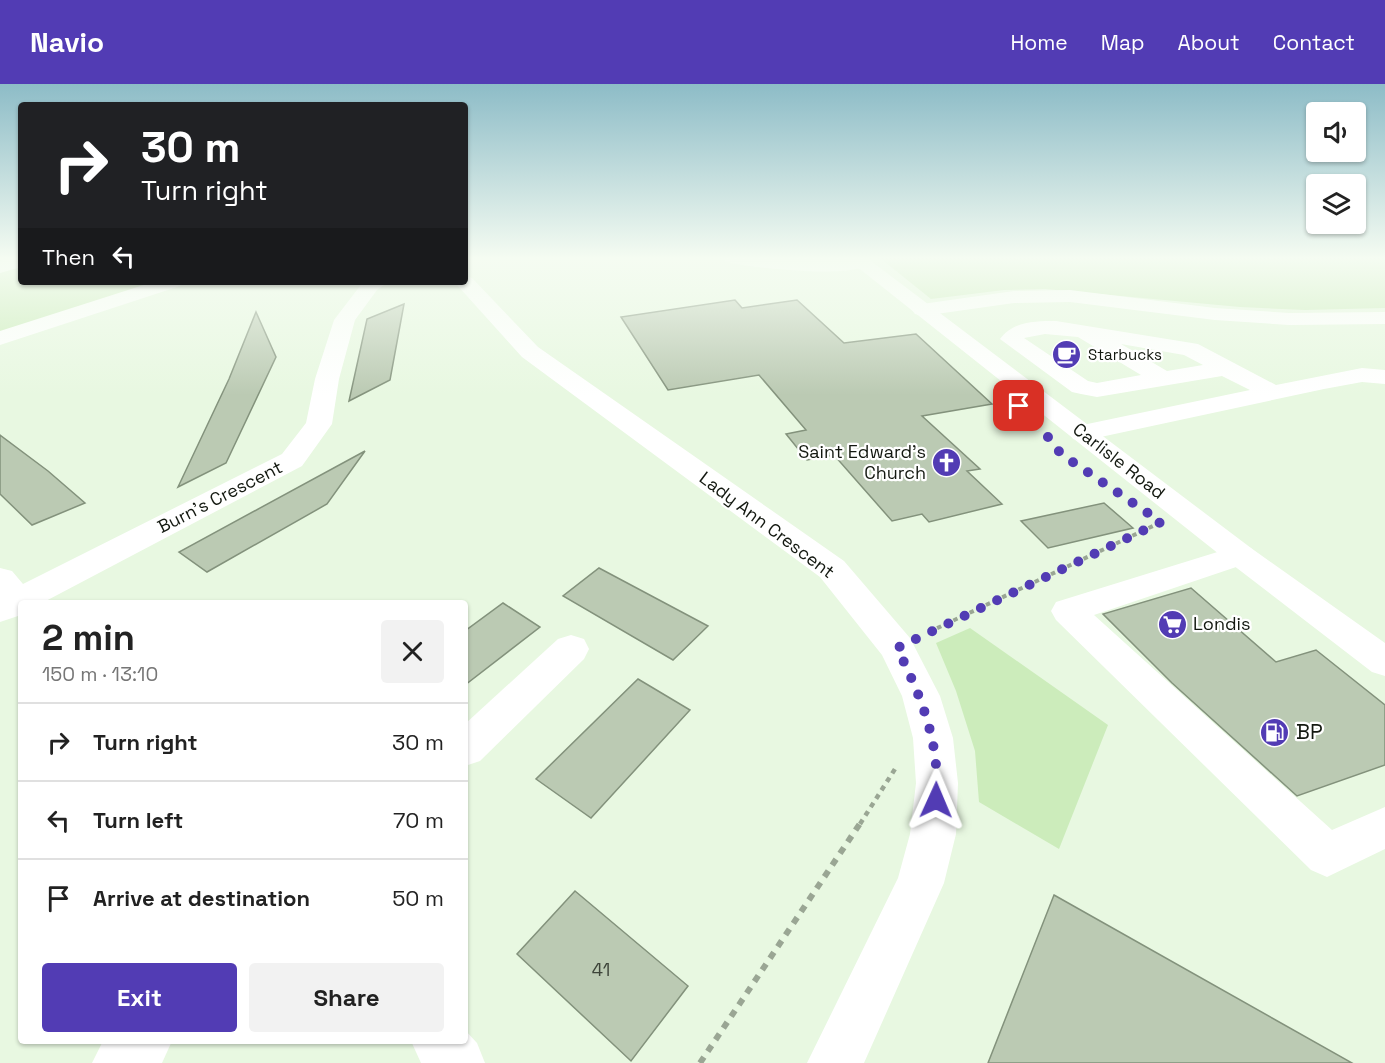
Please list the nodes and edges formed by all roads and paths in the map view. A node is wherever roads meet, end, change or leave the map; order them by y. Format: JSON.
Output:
{"nodes":[{"id":1,"x":106,"y":304,"type":"edge"},
{"id":2,"x":357,"y":304,"type":"edge"},
{"id":3,"x":485,"y":304,"type":"edge"},
{"id":4,"x":914,"y":304,"type":"edge"},
{"id":5,"x":967,"y":304,"type":"edge"},
{"id":6,"x":1129,"y":304,"type":"edge"},
{"id":7,"x":922,"y":310,"type":"junction"},
{"id":8,"x":1385,"y":318,"type":"edge"},
{"id":9,"x":1084,"y":331,"type":"junction"},
{"id":10,"x":0,"y":338,"type":"edge"},
{"id":11,"x":1226,"y":368,"type":"junction"},
{"id":12,"x":1385,"y":377,"type":"edge"},
{"id":13,"x":1163,"y":379,"type":"junction"},
{"id":14,"x":1271,"y":392,"type":"junction"},
{"id":15,"x":1083,"y":433,"type":"junction"},
{"id":16,"x":1161,"y":522,"type":"dead end"},
{"id":17,"x":1240,"y":555,"type":"junction"},
{"id":18,"x":10,"y":598,"type":"edge"},
{"id":19,"x":897,"y":648,"type":"junction"},
{"id":20,"x":571,"y":649,"type":"dead end"},
{"id":21,"x":1385,"y":662,"type":"edge"},
{"id":22,"x":468,"y":746,"type":"edge"},
{"id":23,"x":902,"y":759,"type":"dead end"},
{"id":24,"x":1385,"y":827,"type":"edge"},
{"id":25,"x":142,"y":1044,"type":"edge"},
{"id":26,"x":441,"y":1044,"type":"edge"},
{"id":27,"x":120,"y":1063,"type":"edge"},
{"id":28,"x":457,"y":1063,"type":"edge"},
{"id":29,"x":700,"y":1063,"type":"edge"},
{"id":30,"x":835,"y":1063,"type":"edge"}],
"edges":[{"from":1,"to":10,"type":"street"},
{"from":2,"to":18,"type":"street","name":"Burn's Crescent"},
{"from":3,"to":19,"type":"street","name":"Lady Ann Crescent"},
{"from":4,"to":7,"type":"street","name":"Carlisle Road"},
{"from":5,"to":7,"type":"street"},
{"from":6,"to":8,"type":"street"},
{"from":7,"to":15,"type":"street","name":"Carlisle Road"},
{"from":9,"to":11,"type":"street"},
{"from":9,"to":13,"type":"street"},
{"from":9,"to":13,"type":"street"},
{"from":11,"to":13,"type":"street"},
{"from":11,"to":14,"type":"street"},
{"from":12,"to":14,"type":"street"},
{"from":14,"to":15,"type":"street"},
{"from":15,"to":17,"type":"street","name":"Carlisle Road"},
{"from":16,"to":19,"type":"path"},
{"from":17,"to":21,"type":"street","name":"Carlisle Road"},
{"from":17,"to":24,"type":"street"},
{"from":19,"to":30,"type":"street","name":"Lady Ann Crescent"},
{"from":20,"to":22,"type":"street"},
{"from":23,"to":29,"type":"path"},
{"from":25,"to":27,"type":"street"},
{"from":26,"to":28,"type":"street"}]}
